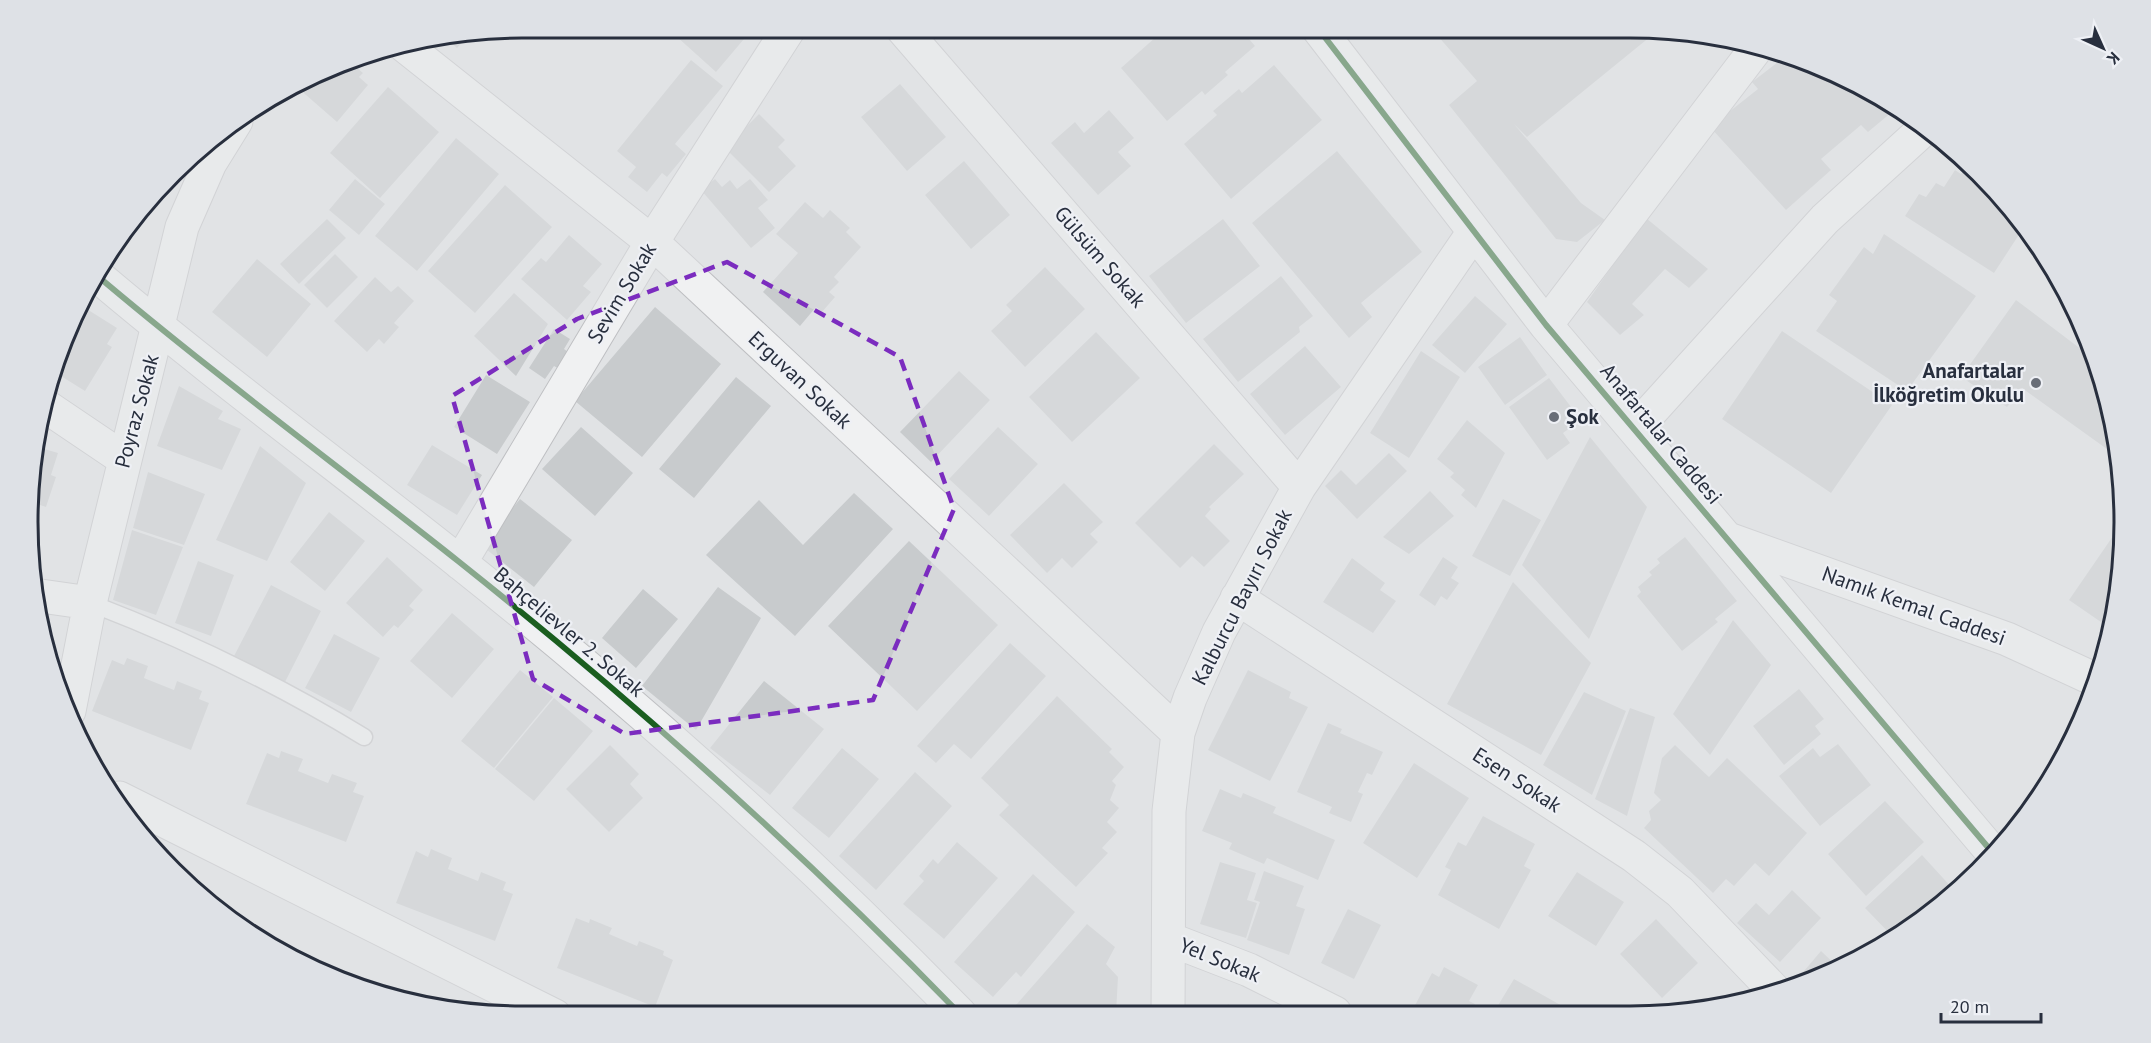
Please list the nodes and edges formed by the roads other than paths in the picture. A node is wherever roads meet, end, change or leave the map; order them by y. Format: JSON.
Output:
{"nodes":[{"id":1,"x":783,"y":38,"type":"edge"},
{"id":2,"x":911,"y":38,"type":"edge"},
{"id":3,"x":1325,"y":38,"type":"edge"},
{"id":4,"x":411,"y":51,"type":"edge"},
{"id":5,"x":1752,"y":53,"type":"edge"},
{"id":6,"x":1918,"y":134,"type":"edge"},
{"id":7,"x":224,"y":140,"type":"edge"},
{"id":8,"x":1473,"y":233,"type":"junction"},
{"id":9,"x":652,"y":242,"type":"junction"},
{"id":10,"x":102,"y":280,"type":"edge"},
{"id":11,"x":1546,"y":325,"type":"junction"},
{"id":12,"x":159,"y":327,"type":"junction"},
{"id":13,"x":51,"y":410,"type":"edge"},
{"id":14,"x":1635,"y":429,"type":"junction"},
{"id":15,"x":124,"y":459,"type":"junction"},
{"id":16,"x":1299,"y":487,"type":"junction"},
{"id":17,"x":1730,"y":540,"type":"junction"},
{"id":18,"x":460,"y":563,"type":"junction"},
{"id":19,"x":44,"y":596,"type":"edge"},
{"id":20,"x":1237,"y":598,"type":"junction"},
{"id":21,"x":90,"y":603,"type":"junction"},
{"id":22,"x":2088,"y":676,"type":"edge"},
{"id":23,"x":71,"y":699,"type":"edge"},
{"id":24,"x":1178,"y":733,"type":"junction"},
{"id":25,"x":364,"y":736,"type":"dead end"},
{"id":26,"x":128,"y":803,"type":"edge"},
{"id":27,"x":1988,"y":847,"type":"edge"},
{"id":28,"x":1169,"y":939,"type":"junction"},
{"id":29,"x":1769,"y":985,"type":"edge"},
{"id":30,"x":535,"y":1006,"type":"edge"},
{"id":31,"x":952,"y":1006,"type":"edge"},
{"id":32,"x":1168,"y":1006,"type":"edge"},
{"id":33,"x":1321,"y":1006,"type":"edge"}],
"edges":[{"from":1,"to":9,"type":"street","name":"Sevim Sokak"},
{"from":2,"to":16,"type":"street","name":"Gülsüm Sokak"},
{"from":3,"to":8,"type":"street","name":"Anafartalar Caddesi"},
{"from":4,"to":9,"type":"street","name":"Erguvan Sokak"},
{"from":5,"to":11,"type":"street"},
{"from":6,"to":14,"type":"street"},
{"from":7,"to":12,"type":"street","name":"Poyraz Sokak"},
{"from":8,"to":11,"type":"street","name":"Anafartalar Caddesi"},
{"from":8,"to":16,"type":"street","name":"Kalburcu Bayırı Sokak"},
{"from":9,"to":18,"type":"street","name":"Sevim Sokak"},
{"from":9,"to":24,"type":"street","name":"Erguvan Sokak"},
{"from":10,"to":12,"type":"street","name":"Bahçelievler 2. Sokak"},
{"from":11,"to":14,"type":"street","name":"Anafartalar Caddesi"},
{"from":12,"to":15,"type":"street","name":"Poyraz Sokak"},
{"from":12,"to":18,"type":"street","name":"Bahçelievler 2. Sokak"},
{"from":13,"to":15,"type":"street"},
{"from":14,"to":17,"type":"street","name":"Anafartalar Caddesi"},
{"from":15,"to":21,"type":"street","name":"Poyraz Sokak"},
{"from":16,"to":20,"type":"street","name":"Kalburcu Bayırı Sokak"},
{"from":17,"to":22,"type":"street","name":"Namık Kemal Caddesi"},
{"from":17,"to":27,"type":"street","name":"Anafartalar Caddesi"},
{"from":18,"to":31,"type":"street","name":"Bahçelievler 2. Sokak"},
{"from":19,"to":21,"type":"street"},
{"from":20,"to":24,"type":"street","name":"Kalburcu Bayırı Sokak"},
{"from":20,"to":29,"type":"street","name":"Esen Sokak"},
{"from":21,"to":23,"type":"street","name":"Poyraz Sokak"},
{"from":21,"to":25,"type":"lane"},
{"from":24,"to":28,"type":"street","name":"Kalburcu Bayırı Sokak"},
{"from":26,"to":30,"type":"street"},
{"from":28,"to":32,"type":"street","name":"Kalburcu Bayırı Sokak"},
{"from":28,"to":33,"type":"street","name":"Yel Sokak"}]}
